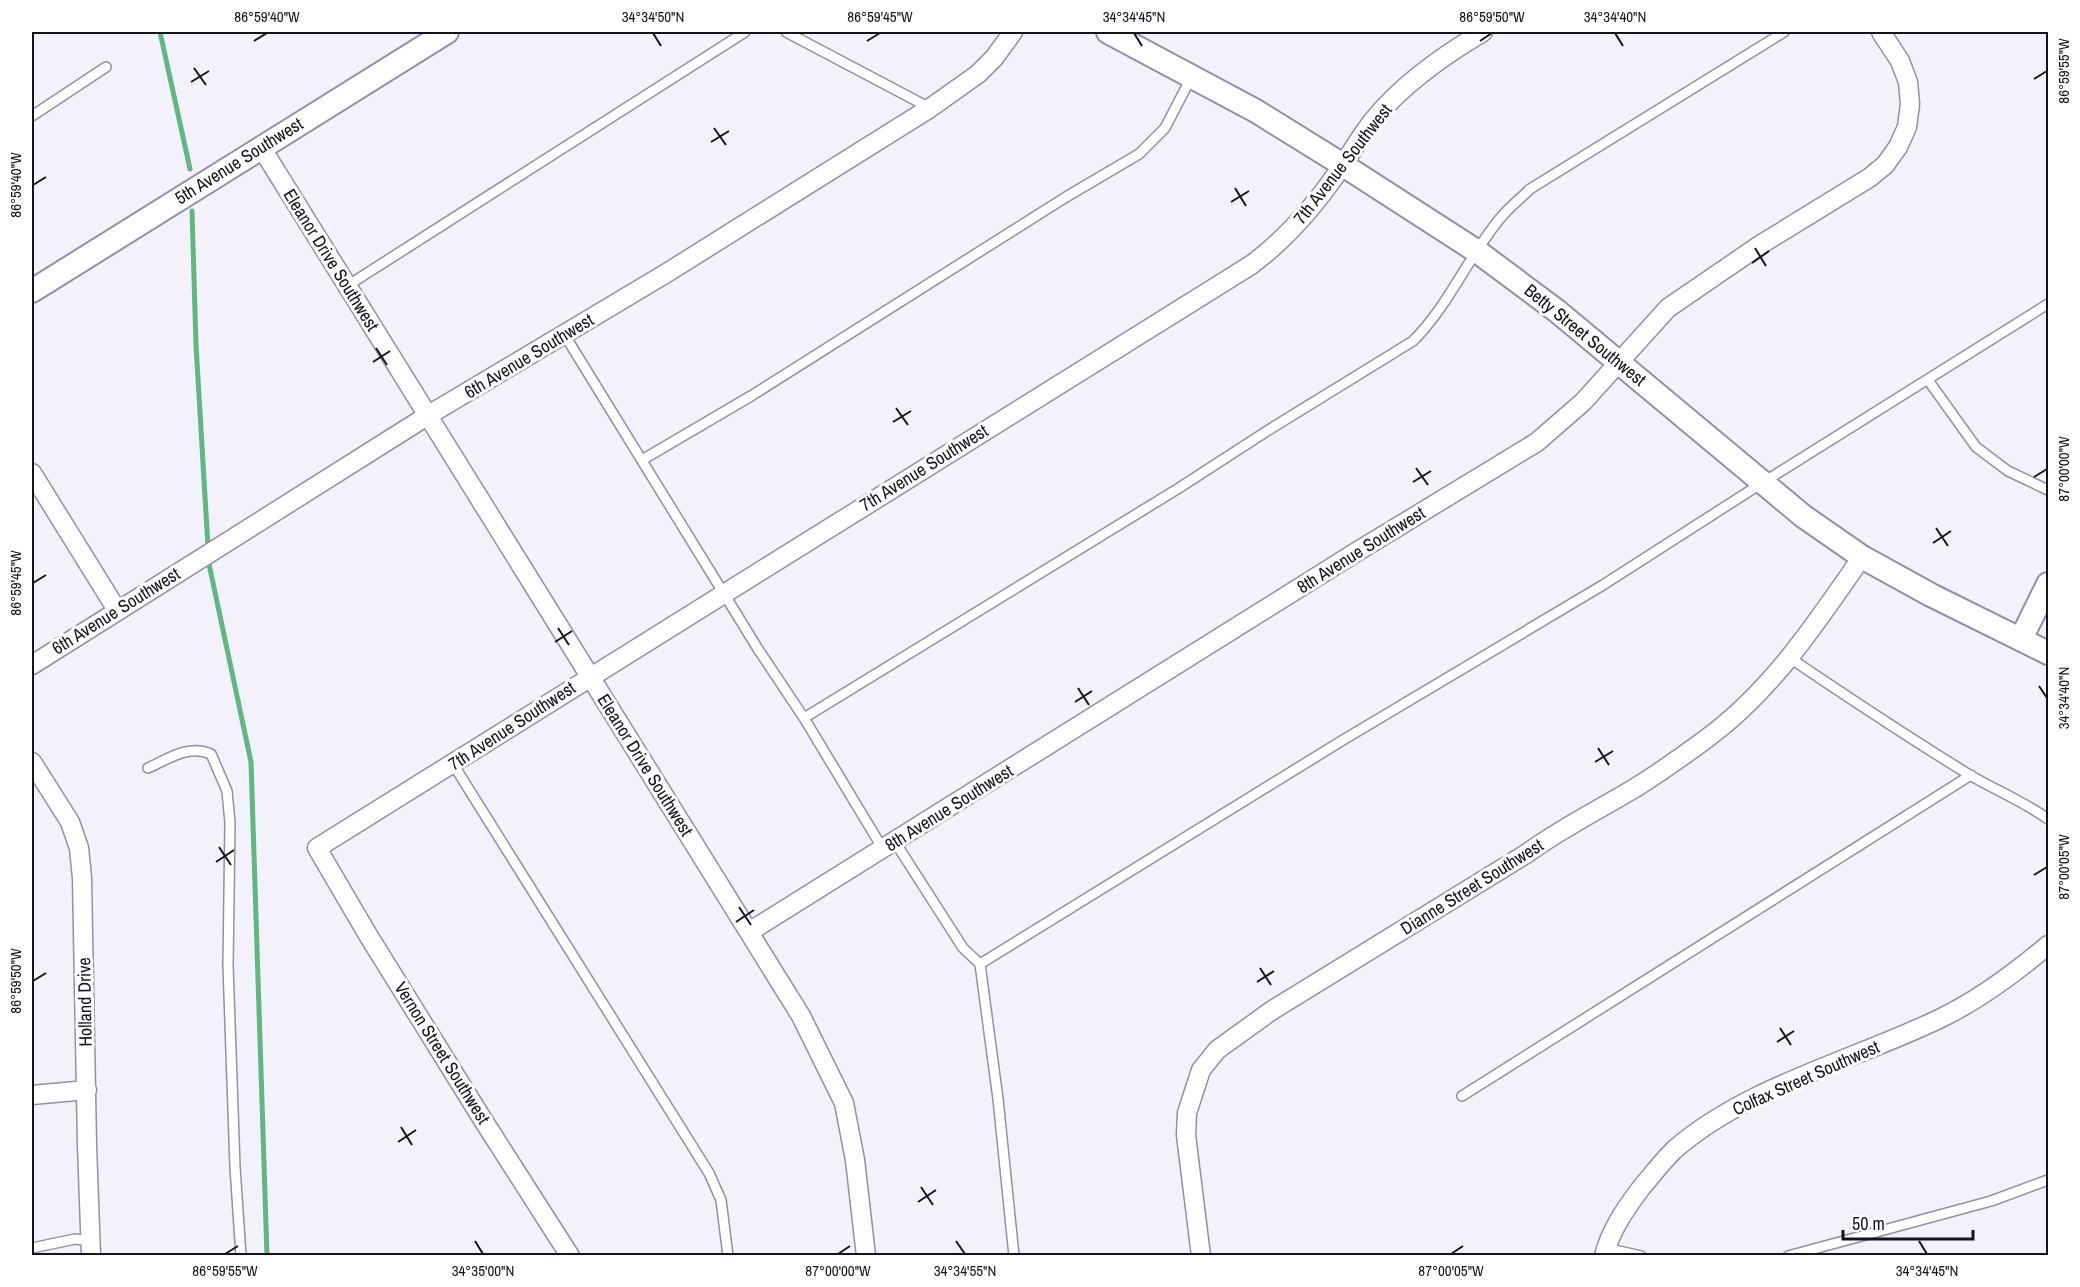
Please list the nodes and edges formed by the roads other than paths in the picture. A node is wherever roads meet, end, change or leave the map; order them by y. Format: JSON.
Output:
{"nodes":[{"id":1,"x":447,"y":32,"type":"edge"},
{"id":2,"x":745,"y":32,"type":"edge"},
{"id":3,"x":786,"y":32,"type":"edge"},
{"id":4,"x":1013,"y":32,"type":"edge"},
{"id":5,"x":1108,"y":32,"type":"edge"},
{"id":6,"x":1483,"y":32,"type":"edge"},
{"id":7,"x":1784,"y":32,"type":"edge"},
{"id":8,"x":1881,"y":32,"type":"edge"},
{"id":9,"x":106,"y":67,"type":"dead end"},
{"id":10,"x":1192,"y":76,"type":"junction"},
{"id":11,"x":930,"y":108,"type":"junction"},
{"id":12,"x":32,"y":116,"type":"edge"},
{"id":13,"x":261,"y":147,"type":"junction"},
{"id":14,"x":1343,"y":165,"type":"junction"},
{"id":15,"x":1478,"y":252,"type":"junction"},
{"id":16,"x":347,"y":286,"type":"junction"},
{"id":17,"x":32,"y":291,"type":"edge"},
{"id":18,"x":2049,"y":304,"type":"edge"},
{"id":19,"x":564,"y":334,"type":"junction"},
{"id":20,"x":1618,"y":362,"type":"junction"},
{"id":21,"x":1928,"y":380,"type":"junction"},
{"id":22,"x":427,"y":416,"type":"junction"},
{"id":23,"x":642,"y":460,"type":"junction"},
{"id":24,"x":32,"y":475,"type":"edge"},
{"id":25,"x":1762,"y":483,"type":"junction"},
{"id":26,"x":2049,"y":490,"type":"edge"},
{"id":27,"x":1862,"y":557,"type":"junction"},
{"id":28,"x":2049,"y":584,"type":"edge"},
{"id":29,"x":726,"y":594,"type":"junction"},
{"id":30,"x":117,"y":610,"type":"junction"},
{"id":31,"x":2021,"y":639,"type":"junction"},
{"id":32,"x":2049,"y":653,"type":"edge"},
{"id":33,"x":1790,"y":658,"type":"junction"},
{"id":34,"x":32,"y":665,"type":"edge"},
{"id":35,"x":589,"y":677,"type":"junction"},
{"id":36,"x":804,"y":718,"type":"junction"},
{"id":37,"x":32,"y":762,"type":"edge"},
{"id":38,"x":453,"y":764,"type":"junction"},
{"id":39,"x":148,"y":768,"type":"dead end"},
{"id":40,"x":1971,"y":775,"type":"junction"},
{"id":41,"x":2049,"y":819,"type":"edge"},
{"id":42,"x":889,"y":846,"type":"junction"},
{"id":43,"x":317,"y":848,"type":"joint"},
{"id":44,"x":749,"y":932,"type":"junction"},
{"id":45,"x":2049,"y":945,"type":"edge"},
{"id":46,"x":980,"y":964,"type":"junction"},
{"id":47,"x":87,"y":1090,"type":"junction"},
{"id":48,"x":32,"y":1095,"type":"edge"},
{"id":49,"x":1462,"y":1096,"type":"dead end"},
{"id":50,"x":2049,"y":1180,"type":"edge"},
{"id":51,"x":32,"y":1248,"type":"edge"},
{"id":52,"x":91,"y":1248,"type":"edge"},
{"id":53,"x":1605,"y":1252,"type":"edge"},
{"id":54,"x":241,"y":1256,"type":"edge"},
{"id":55,"x":570,"y":1256,"type":"edge"},
{"id":56,"x":729,"y":1256,"type":"edge"},
{"id":57,"x":866,"y":1256,"type":"edge"},
{"id":58,"x":1014,"y":1256,"type":"edge"},
{"id":59,"x":1201,"y":1256,"type":"edge"},
{"id":60,"x":1641,"y":1256,"type":"edge"},
{"id":61,"x":1788,"y":1256,"type":"edge"}],
"edges":[{"from":1,"to":13,"type":"street","name":"5th Avenue Southwest"},
{"from":2,"to":16,"type":"lane"},
{"from":3,"to":11,"type":"lane"},
{"from":4,"to":11,"type":"street","name":"6th Avenue Southwest"},
{"from":5,"to":10,"type":"street","name":"Betty Street Southwest"},
{"from":6,"to":14,"type":"street","name":"7th Avenue Southwest"},
{"from":7,"to":15,"type":"lane"},
{"from":8,"to":20,"type":"street","name":"8th Avenue Southwest"},
{"from":9,"to":12,"type":"lane"},
{"from":10,"to":14,"type":"street","name":"Betty Street Southwest"},
{"from":10,"to":23,"type":"lane"},
{"from":11,"to":19,"type":"street","name":"6th Avenue Southwest"},
{"from":13,"to":16,"type":"street","name":"Eleanor Drive Southwest"},
{"from":13,"to":17,"type":"street","name":"5th Avenue Southwest"},
{"from":14,"to":15,"type":"street","name":"Betty Street Southwest"},
{"from":14,"to":29,"type":"street","name":"7th Avenue Southwest"},
{"from":15,"to":20,"type":"street","name":"Betty Street Southwest"},
{"from":15,"to":36,"type":"lane"},
{"from":16,"to":22,"type":"street","name":"Eleanor Drive Southwest"},
{"from":18,"to":21,"type":"lane"},
{"from":19,"to":22,"type":"street","name":"6th Avenue Southwest"},
{"from":19,"to":23,"type":"lane"},
{"from":20,"to":25,"type":"street","name":"Betty Street Southwest"},
{"from":20,"to":42,"type":"street","name":"8th Avenue Southwest"},
{"from":21,"to":25,"type":"lane"},
{"from":21,"to":26,"type":"lane"},
{"from":22,"to":30,"type":"street","name":"6th Avenue Southwest"},
{"from":22,"to":35,"type":"street","name":"Eleanor Drive Southwest"},
{"from":23,"to":29,"type":"lane"},
{"from":24,"to":30,"type":"street"},
{"from":25,"to":27,"type":"street","name":"Betty Street Southwest"},
{"from":25,"to":46,"type":"lane"},
{"from":27,"to":31,"type":"street","name":"Betty Street Southwest"},
{"from":27,"to":33,"type":"street","name":"Dianne Street Southwest"},
{"from":28,"to":31,"type":"street"},
{"from":29,"to":35,"type":"street","name":"7th Avenue Southwest"},
{"from":29,"to":36,"type":"lane"},
{"from":30,"to":34,"type":"street","name":"6th Avenue Southwest"},
{"from":31,"to":32,"type":"street","name":"Betty Street Southwest"},
{"from":33,"to":40,"type":"lane"},
{"from":33,"to":59,"type":"street","name":"Dianne Street Southwest"},
{"from":35,"to":38,"type":"street","name":"7th Avenue Southwest"},
{"from":35,"to":44,"type":"street","name":"Eleanor Drive Southwest"},
{"from":36,"to":42,"type":"lane"},
{"from":37,"to":47,"type":"street","name":"Holland Drive"},
{"from":38,"to":43,"type":"street","name":"7th Avenue Southwest"},
{"from":38,"to":56,"type":"lane"},
{"from":39,"to":54,"type":"lane"},
{"from":40,"to":41,"type":"lane"},
{"from":40,"to":49,"type":"lane"},
{"from":42,"to":44,"type":"street","name":"8th Avenue Southwest"},
{"from":42,"to":46,"type":"lane"},
{"from":43,"to":55,"type":"street","name":"Vernon Street Southwest"},
{"from":44,"to":57,"type":"street","name":"Eleanor Drive Southwest"},
{"from":45,"to":53,"type":"street","name":"Colfax Street Southwest"},
{"from":46,"to":58,"type":"lane"},
{"from":47,"to":48,"type":"street"},
{"from":47,"to":52,"type":"street","name":"Holland Drive"},
{"from":50,"to":61,"type":"lane"},
{"from":51,"to":52,"type":"lane"},
{"from":53,"to":60,"type":"lane"}]}
